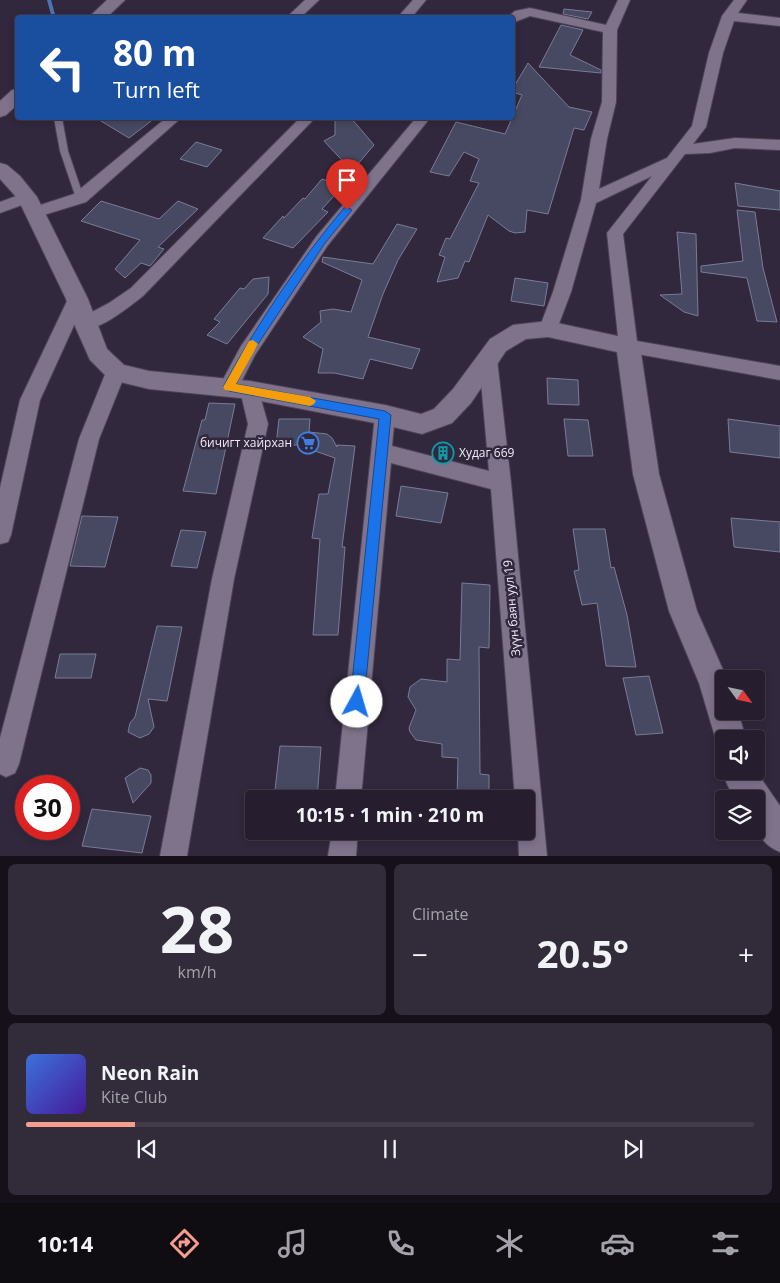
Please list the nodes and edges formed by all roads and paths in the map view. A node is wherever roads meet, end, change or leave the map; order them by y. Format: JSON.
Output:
{"nodes":[{"id":1,"x":117,"y":0,"type":"edge"},
{"id":2,"x":313,"y":0,"type":"edge"},
{"id":3,"x":420,"y":0,"type":"edge"},
{"id":4,"x":624,"y":0,"type":"edge"},
{"id":5,"x":741,"y":0,"type":"edge"},
{"id":6,"x":100,"y":15,"type":"edge"},
{"id":7,"x":296,"y":15,"type":"edge"},
{"id":8,"x":406,"y":15,"type":"edge"},
{"id":9,"x":729,"y":16,"type":"junction"},
{"id":10,"x":515,"y":17,"type":"edge"},
{"id":11,"x":780,"y":22,"type":"edge"},
{"id":12,"x":610,"y":30,"type":"junction"},
{"id":13,"x":58,"y":120,"type":"edge"},
{"id":14,"x":172,"y":120,"type":"edge"},
{"id":15,"x":306,"y":120,"type":"edge"},
{"id":16,"x":421,"y":120,"type":"edge"},
{"id":17,"x":780,"y":145,"type":"edge"},
{"id":18,"x":677,"y":154,"type":"junction"},
{"id":19,"x":0,"y":169,"type":"edge"},
{"id":20,"x":80,"y":198,"type":"junction"},
{"id":21,"x":589,"y":200,"type":"junction"},
{"id":22,"x":30,"y":205,"type":"junction"},
{"id":23,"x":0,"y":208,"type":"edge"},
{"id":24,"x":77,"y":299,"type":"junction"},
{"id":25,"x":84,"y":324,"type":"junction"},
{"id":26,"x":548,"y":329,"type":"junction"},
{"id":27,"x":628,"y":346,"type":"junction"},
{"id":28,"x":488,"y":359,"type":"junction"},
{"id":29,"x":116,"y":372,"type":"junction"},
{"id":30,"x":780,"y":374,"type":"edge"},
{"id":31,"x":239,"y":389,"type":"junction"},
{"id":32,"x":385,"y":415,"type":"junction"},
{"id":33,"x":382,"y":452,"type":"junction"},
{"id":34,"x":501,"y":483,"type":"junction"},
{"id":35,"x":0,"y":535,"type":"edge"},
{"id":36,"x":727,"y":730,"type":"edge"},
{"id":37,"x":6,"y":764,"type":"dead end"},
{"id":38,"x":349,"y":790,"type":"edge"},
{"id":39,"x":765,"y":812,"type":"edge"},
{"id":40,"x":780,"y":835,"type":"edge"},
{"id":41,"x":343,"y":840,"type":"edge"},
{"id":42,"x":173,"y":856,"type":"edge"},
{"id":43,"x":342,"y":856,"type":"edge"},
{"id":44,"x":533,"y":856,"type":"edge"}],
"edges":[{"from":1,"to":6,"type":"street"},
{"from":2,"to":7,"type":"street"},
{"from":3,"to":8,"type":"street"},
{"from":4,"to":12,"type":"street"},
{"from":5,"to":9,"type":"street"},
{"from":9,"to":11,"type":"street"},
{"from":9,"to":18,"type":"street"},
{"from":10,"to":12,"type":"street"},
{"from":12,"to":21,"type":"street"},
{"from":13,"to":20,"type":"lane"},
{"from":14,"to":20,"type":"street"},
{"from":15,"to":25,"type":"street"},
{"from":16,"to":31,"type":"street"},
{"from":17,"to":18,"type":"street"},
{"from":18,"to":21,"type":"street"},
{"from":18,"to":27,"type":"street"},
{"from":19,"to":22,"type":"street"},
{"from":20,"to":22,"type":"street"},
{"from":21,"to":26,"type":"street"},
{"from":22,"to":23,"type":"street"},
{"from":22,"to":24,"type":"street"},
{"from":24,"to":25,"type":"street"},
{"from":24,"to":35,"type":"street"},
{"from":25,"to":29,"type":"street"},
{"from":26,"to":27,"type":"street"},
{"from":26,"to":28,"type":"street"},
{"from":27,"to":30,"type":"street"},
{"from":27,"to":36,"type":"street"},
{"from":28,"to":32,"type":"street"},
{"from":28,"to":34,"type":"street","name":"Зүүн баян уул 19"},
{"from":29,"to":31,"type":"street"},
{"from":29,"to":37,"type":"street"},
{"from":31,"to":32,"type":"street"},
{"from":31,"to":42,"type":"street"},
{"from":32,"to":33,"type":"street"},
{"from":33,"to":34,"type":"street"},
{"from":33,"to":38,"type":"street"},
{"from":34,"to":44,"type":"street","name":"Зүүн баян уул 19"},
{"from":39,"to":40,"type":"street"},
{"from":41,"to":43,"type":"street"}]}
